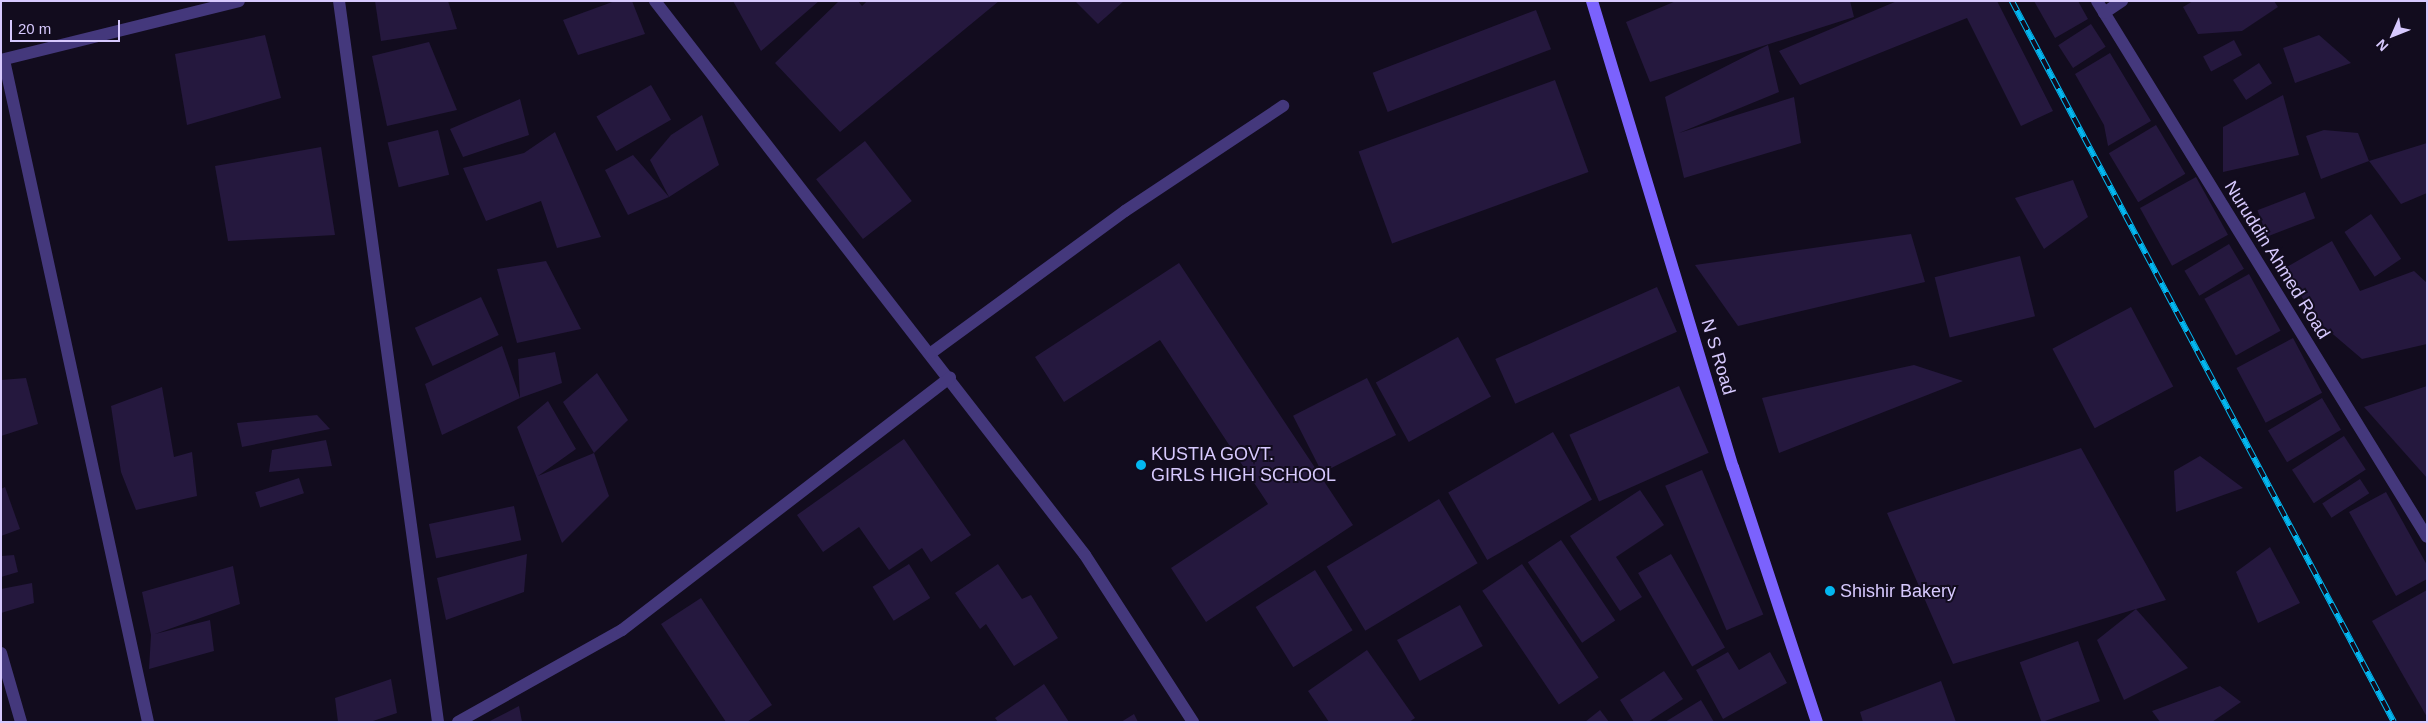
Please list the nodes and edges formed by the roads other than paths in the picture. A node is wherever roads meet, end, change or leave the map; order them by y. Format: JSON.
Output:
{"nodes":[{"id":1,"x":239,"y":1,"type":"edge"},
{"id":2,"x":339,"y":1,"type":"edge"},
{"id":3,"x":655,"y":1,"type":"edge"},
{"id":4,"x":1592,"y":1,"type":"edge"},
{"id":5,"x":2097,"y":1,"type":"edge"},
{"id":6,"x":2122,"y":1,"type":"edge"},
{"id":7,"x":2104,"y":13,"type":"junction"},
{"id":8,"x":2,"y":60,"type":"edge"},
{"id":9,"x":1283,"y":106,"type":"dead end"},
{"id":10,"x":931,"y":353,"type":"junction"},
{"id":11,"x":950,"y":377,"type":"junction"},
{"id":12,"x":2427,"y":537,"type":"edge"},
{"id":13,"x":1,"y":653,"type":"edge"},
{"id":14,"x":21,"y":722,"type":"edge"},
{"id":15,"x":148,"y":722,"type":"edge"},
{"id":16,"x":438,"y":722,"type":"edge"},
{"id":17,"x":458,"y":722,"type":"edge"},
{"id":18,"x":1193,"y":722,"type":"edge"},
{"id":19,"x":1816,"y":722,"type":"edge"}],
"edges":[{"from":1,"to":8,"type":"street"},
{"from":2,"to":16,"type":"street"},
{"from":3,"to":10,"type":"street"},
{"from":4,"to":19,"type":"main road","name":"N S Road"},
{"from":5,"to":7,"type":"street","name":"Nuruddin Ahmed Road"},
{"from":6,"to":7,"type":"street"},
{"from":7,"to":12,"type":"street","name":"Nuruddin Ahmed Road"},
{"from":8,"to":15,"type":"street"},
{"from":9,"to":10,"type":"street"},
{"from":10,"to":11,"type":"street"},
{"from":11,"to":17,"type":"street"},
{"from":11,"to":18,"type":"street"},
{"from":13,"to":14,"type":"street"}]}
